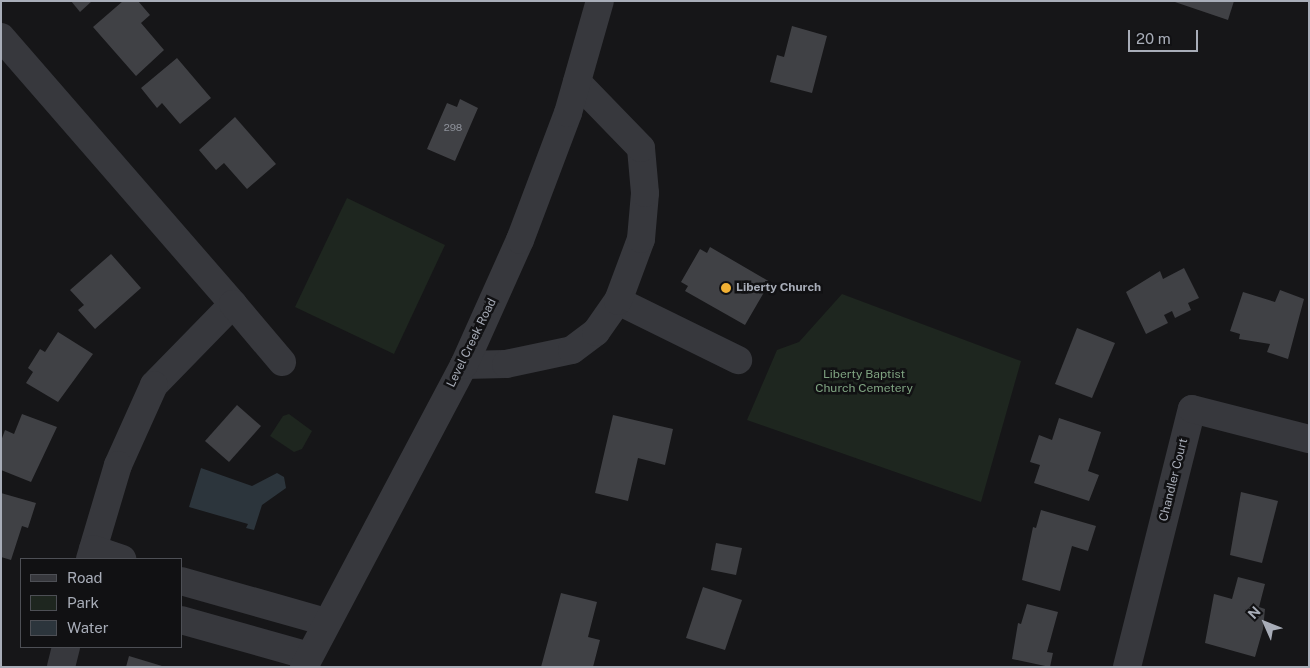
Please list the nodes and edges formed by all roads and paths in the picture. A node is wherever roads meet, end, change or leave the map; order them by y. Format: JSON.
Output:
{"nodes":[{"id":1,"x":600,"y":1,"type":"edge"},
{"id":2,"x":1,"y":37,"type":"edge"},
{"id":3,"x":577,"y":82,"type":"junction"},
{"id":4,"x":618,"y":301,"type":"junction"},
{"id":5,"x":233,"y":304,"type":"junction"},
{"id":6,"x":738,"y":360,"type":"dead end"},
{"id":7,"x":282,"y":362,"type":"dead end"},
{"id":8,"x":464,"y":365,"type":"junction"},
{"id":9,"x":1309,"y":438,"type":"edge"},
{"id":10,"x":92,"y":554,"type":"edge"},
{"id":11,"x":116,"y":558,"type":"edge"},
{"id":12,"x":182,"y":581,"type":"edge"},
{"id":13,"x":182,"y":620,"type":"edge"},
{"id":14,"x":326,"y":622,"type":"junction"},
{"id":15,"x":66,"y":648,"type":"edge"},
{"id":16,"x":306,"y":661,"type":"edge"},
{"id":17,"x":61,"y":667,"type":"edge"},
{"id":18,"x":1127,"y":667,"type":"edge"}],
"edges":[{"from":1,"to":3,"type":"street","name":"Level Creek Road"},
{"from":2,"to":5,"type":"street"},
{"from":3,"to":4,"type":"street"},
{"from":3,"to":8,"type":"street","name":"Level Creek Road"},
{"from":4,"to":6,"type":"street"},
{"from":4,"to":8,"type":"street"},
{"from":5,"to":7,"type":"street"},
{"from":5,"to":10,"type":"street"},
{"from":8,"to":14,"type":"street","name":"Level Creek Road"},
{"from":9,"to":18,"type":"street","name":"Chandler Court"},
{"from":10,"to":11,"type":"street"},
{"from":12,"to":14,"type":"street"},
{"from":13,"to":16,"type":"street"},
{"from":14,"to":16,"type":"street","name":"Level Creek Road"},
{"from":15,"to":17,"type":"street"}]}
